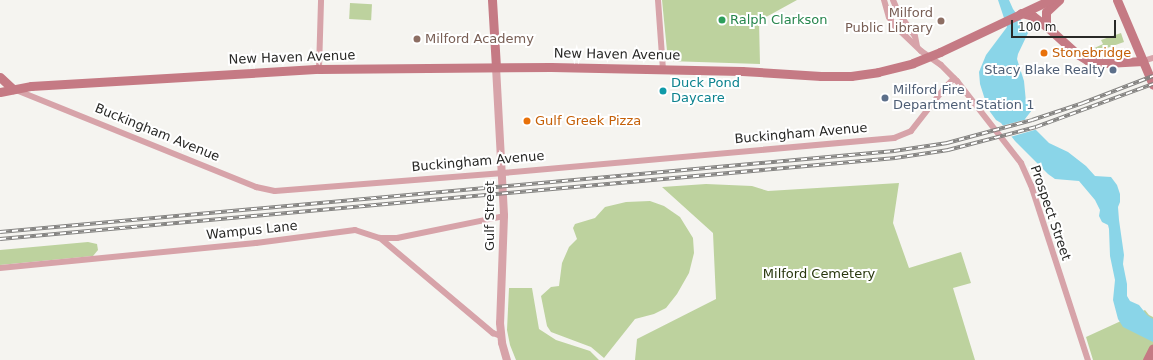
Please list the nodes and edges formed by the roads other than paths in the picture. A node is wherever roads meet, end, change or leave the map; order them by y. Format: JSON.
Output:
{"nodes":[{"id":1,"x":321,"y":0,"type":"edge"},
{"id":2,"x":492,"y":0,"type":"edge"},
{"id":3,"x":658,"y":0,"type":"edge"},
{"id":4,"x":884,"y":0,"type":"edge"},
{"id":5,"x":893,"y":0,"type":"edge"},
{"id":6,"x":1050,"y":0,"type":"edge"},
{"id":7,"x":1059,"y":0,"type":"edge"},
{"id":8,"x":1117,"y":0,"type":"edge"},
{"id":9,"x":1019,"y":14,"type":"junction"},
{"id":10,"x":1046,"y":26,"type":"junction"},
{"id":11,"x":917,"y":46,"type":"junction"},
{"id":12,"x":929,"y":57,"type":"junction"},
{"id":13,"x":1153,"y":58,"type":"edge"},
{"id":14,"x":1143,"y":62,"type":"junction"},
{"id":15,"x":496,"y":67,"type":"junction"},
{"id":16,"x":319,"y":69,"type":"junction"},
{"id":17,"x":663,"y":69,"type":"junction"},
{"id":18,"x":0,"y":78,"type":"edge"},
{"id":19,"x":954,"y":78,"type":"junction"},
{"id":20,"x":1153,"y":85,"type":"edge"},
{"id":21,"x":13,"y":89,"type":"junction"},
{"id":22,"x":0,"y":92,"type":"edge"},
{"id":23,"x":503,"y":173,"type":"junction"},
{"id":24,"x":504,"y":216,"type":"junction"},
{"id":25,"x":380,"y":238,"type":"junction"},
{"id":26,"x":0,"y":268,"type":"edge"},
{"id":27,"x":501,"y":336,"type":"junction"},
{"id":28,"x":507,"y":360,"type":"edge"},
{"id":29,"x":1088,"y":360,"type":"edge"}],
"edges":[{"from":1,"to":16,"type":"street"},
{"from":2,"to":15,"type":"main road","name":"Gulf Street"},
{"from":3,"to":17,"type":"street"},
{"from":4,"to":11,"type":"street","name":"Prospect Street"},
{"from":5,"to":11,"type":"street"},
{"from":6,"to":9,"type":"main road","name":"New Haven Avenue"},
{"from":7,"to":10,"type":"main road"},
{"from":8,"to":14,"type":"main road"},
{"from":9,"to":10,"type":"main road"},
{"from":9,"to":12,"type":"main road","name":"New Haven Avenue"},
{"from":10,"to":14,"type":"main road"},
{"from":11,"to":12,"type":"street","name":"Prospect Street"},
{"from":12,"to":17,"type":"main road","name":"New Haven Avenue"},
{"from":12,"to":19,"type":"street","name":"Prospect Street"},
{"from":13,"to":14,"type":"street"},
{"from":14,"to":20,"type":"main road"},
{"from":15,"to":16,"type":"main road","name":"New Haven Avenue"},
{"from":15,"to":17,"type":"main road","name":"New Haven Avenue"},
{"from":15,"to":23,"type":"street","name":"Gulf Street"},
{"from":16,"to":21,"type":"main road","name":"New Haven Avenue"},
{"from":18,"to":21,"type":"main road","name":"Buckingham Avenue"},
{"from":19,"to":23,"type":"street","name":"Buckingham Avenue"},
{"from":19,"to":29,"type":"street","name":"Prospect Street"},
{"from":21,"to":22,"type":"main road","name":"New Haven Avenue"},
{"from":21,"to":23,"type":"street","name":"Buckingham Avenue"},
{"from":23,"to":24,"type":"street","name":"Gulf Street"},
{"from":24,"to":25,"type":"street","name":"Wampus Lane"},
{"from":24,"to":27,"type":"street","name":"Gulf Street"},
{"from":25,"to":26,"type":"street","name":"Wampus Lane"},
{"from":25,"to":27,"type":"street"},
{"from":27,"to":28,"type":"street","name":"Gulf Street"}]}
